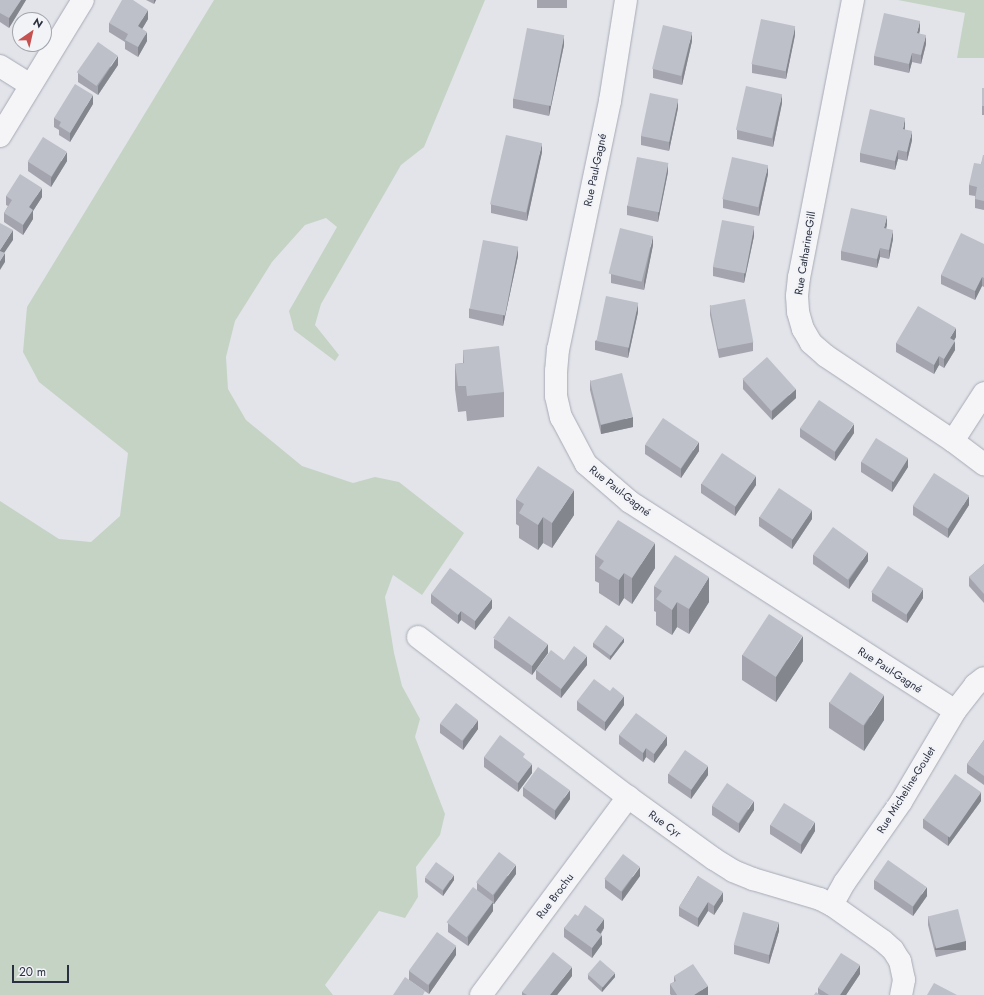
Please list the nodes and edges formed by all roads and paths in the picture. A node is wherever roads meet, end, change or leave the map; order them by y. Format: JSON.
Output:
{"nodes":[{"id":1,"x":83,"y":0,"type":"edge"},
{"id":2,"x":626,"y":0,"type":"edge"},
{"id":3,"x":853,"y":0,"type":"edge"},
{"id":4,"x":0,"y":66,"type":"edge"},
{"id":5,"x":31,"y":85,"type":"junction"},
{"id":6,"x":0,"y":136,"type":"edge"},
{"id":7,"x":984,"y":393,"type":"edge"},
{"id":8,"x":953,"y":441,"type":"junction"},
{"id":9,"x":984,"y":464,"type":"edge"},
{"id":10,"x":418,"y":637,"type":"dead end"},
{"id":11,"x":984,"y":678,"type":"edge"},
{"id":12,"x":955,"y":712,"type":"junction"},
{"id":13,"x":628,"y":797,"type":"junction"},
{"id":14,"x":832,"y":905,"type":"junction"},
{"id":15,"x":481,"y":995,"type":"edge"},
{"id":16,"x":901,"y":995,"type":"edge"}],
"edges":[{"from":1,"to":5,"type":"street"},
{"from":2,"to":12,"type":"street","name":"Rue Paul-Gagné"},
{"from":3,"to":8,"type":"street","name":"Rue Catharine-Gill"},
{"from":4,"to":5,"type":"street"},
{"from":5,"to":6,"type":"street"},
{"from":7,"to":8,"type":"street"},
{"from":8,"to":9,"type":"street","name":"Rue Catharine-Gill"},
{"from":10,"to":13,"type":"street","name":"Rue Cyr"},
{"from":11,"to":12,"type":"street","name":"Rue Micheline-Goulet"},
{"from":12,"to":14,"type":"street","name":"Rue Micheline-Goulet"},
{"from":13,"to":14,"type":"street","name":"Rue Cyr"},
{"from":13,"to":15,"type":"street","name":"Rue Brochu"},
{"from":14,"to":16,"type":"street","name":"Rue Cyr"}]}
